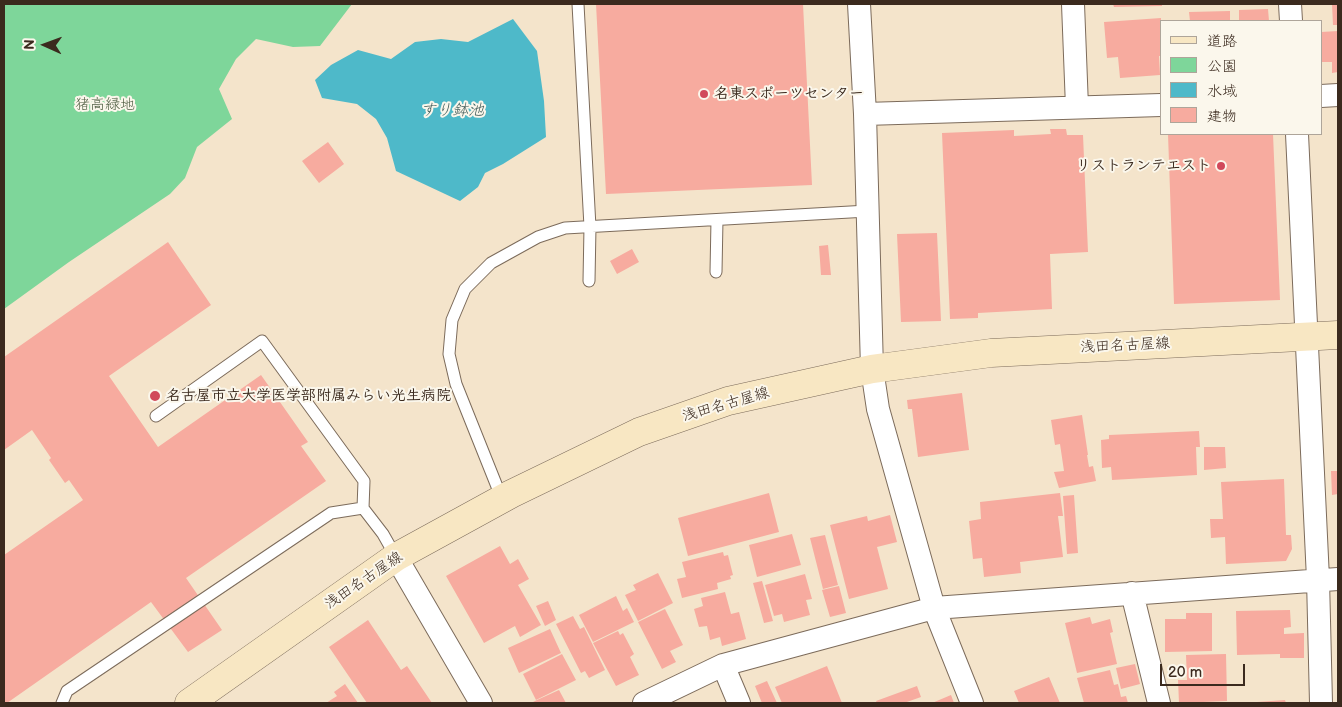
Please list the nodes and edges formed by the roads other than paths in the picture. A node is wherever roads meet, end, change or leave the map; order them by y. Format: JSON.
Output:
{"nodes":[{"id":1,"x":578,"y":4,"type":"edge"},
{"id":2,"x":859,"y":4,"type":"edge"},
{"id":3,"x":1073,"y":4,"type":"edge"},
{"id":4,"x":1290,"y":4,"type":"edge"},
{"id":5,"x":1291,"y":20,"type":"edge"},
{"id":6,"x":1338,"y":95,"type":"edge"},
{"id":7,"x":1322,"y":96,"type":"edge"},
{"id":8,"x":1160,"y":105,"type":"edge"},
{"id":9,"x":1078,"y":108,"type":"junction"},
{"id":10,"x":865,"y":114,"type":"junction"},
{"id":11,"x":1297,"y":135,"type":"edge"},
{"id":12,"x":868,"y":211,"type":"junction"},
{"id":13,"x":717,"y":220,"type":"junction"},
{"id":14,"x":590,"y":227,"type":"junction"},
{"id":15,"x":716,"y":272,"type":"dead end"},
{"id":16,"x":589,"y":281,"type":"dead end"},
{"id":17,"x":1338,"y":335,"type":"edge"},
{"id":18,"x":1306,"y":336,"type":"junction"},
{"id":19,"x":872,"y":369,"type":"junction"},
{"id":20,"x":156,"y":416,"type":"dead end"},
{"id":21,"x":502,"y":499,"type":"junction"},
{"id":22,"x":363,"y":508,"type":"junction"},
{"id":23,"x":396,"y":557,"type":"junction"},
{"id":24,"x":1328,"y":579,"type":"edge"},
{"id":25,"x":1132,"y":593,"type":"junction"},
{"id":26,"x":934,"y":608,"type":"junction"},
{"id":27,"x":723,"y":664,"type":"junction"},
{"id":28,"x":62,"y":703,"type":"edge"},
{"id":29,"x":189,"y":703,"type":"edge"},
{"id":30,"x":481,"y":703,"type":"edge"},
{"id":31,"x":644,"y":703,"type":"edge"},
{"id":32,"x":738,"y":703,"type":"edge"},
{"id":33,"x":972,"y":703,"type":"edge"},
{"id":34,"x":1159,"y":703,"type":"edge"},
{"id":35,"x":1322,"y":703,"type":"edge"}],
"edges":[{"from":1,"to":14,"type":"lane"},
{"from":2,"to":10,"type":"street"},
{"from":3,"to":9,"type":"street"},
{"from":4,"to":5,"type":"street"},
{"from":6,"to":7,"type":"street"},
{"from":8,"to":9,"type":"street"},
{"from":9,"to":10,"type":"street"},
{"from":10,"to":12,"type":"street"},
{"from":11,"to":18,"type":"street"},
{"from":12,"to":13,"type":"lane"},
{"from":12,"to":19,"type":"street"},
{"from":13,"to":14,"type":"lane"},
{"from":13,"to":15,"type":"lane"},
{"from":14,"to":16,"type":"lane"},
{"from":14,"to":21,"type":"lane"},
{"from":17,"to":18,"type":"main road","name":"浅田名古屋線"},
{"from":18,"to":19,"type":"main road","name":"浅田名古屋線"},
{"from":18,"to":24,"type":"street"},
{"from":19,"to":21,"type":"main road","name":"浅田名古屋線"},
{"from":19,"to":26,"type":"street"},
{"from":20,"to":22,"type":"lane"},
{"from":21,"to":23,"type":"main road","name":"浅田名古屋線"},
{"from":22,"to":23,"type":"lane"},
{"from":22,"to":28,"type":"lane"},
{"from":23,"to":29,"type":"main road","name":"浅田名古屋線"},
{"from":23,"to":30,"type":"street"},
{"from":24,"to":25,"type":"street"},
{"from":24,"to":35,"type":"street"},
{"from":25,"to":26,"type":"street"},
{"from":25,"to":34,"type":"street"},
{"from":26,"to":27,"type":"street"},
{"from":26,"to":33,"type":"street"},
{"from":27,"to":31,"type":"street"},
{"from":27,"to":32,"type":"street"}]}
